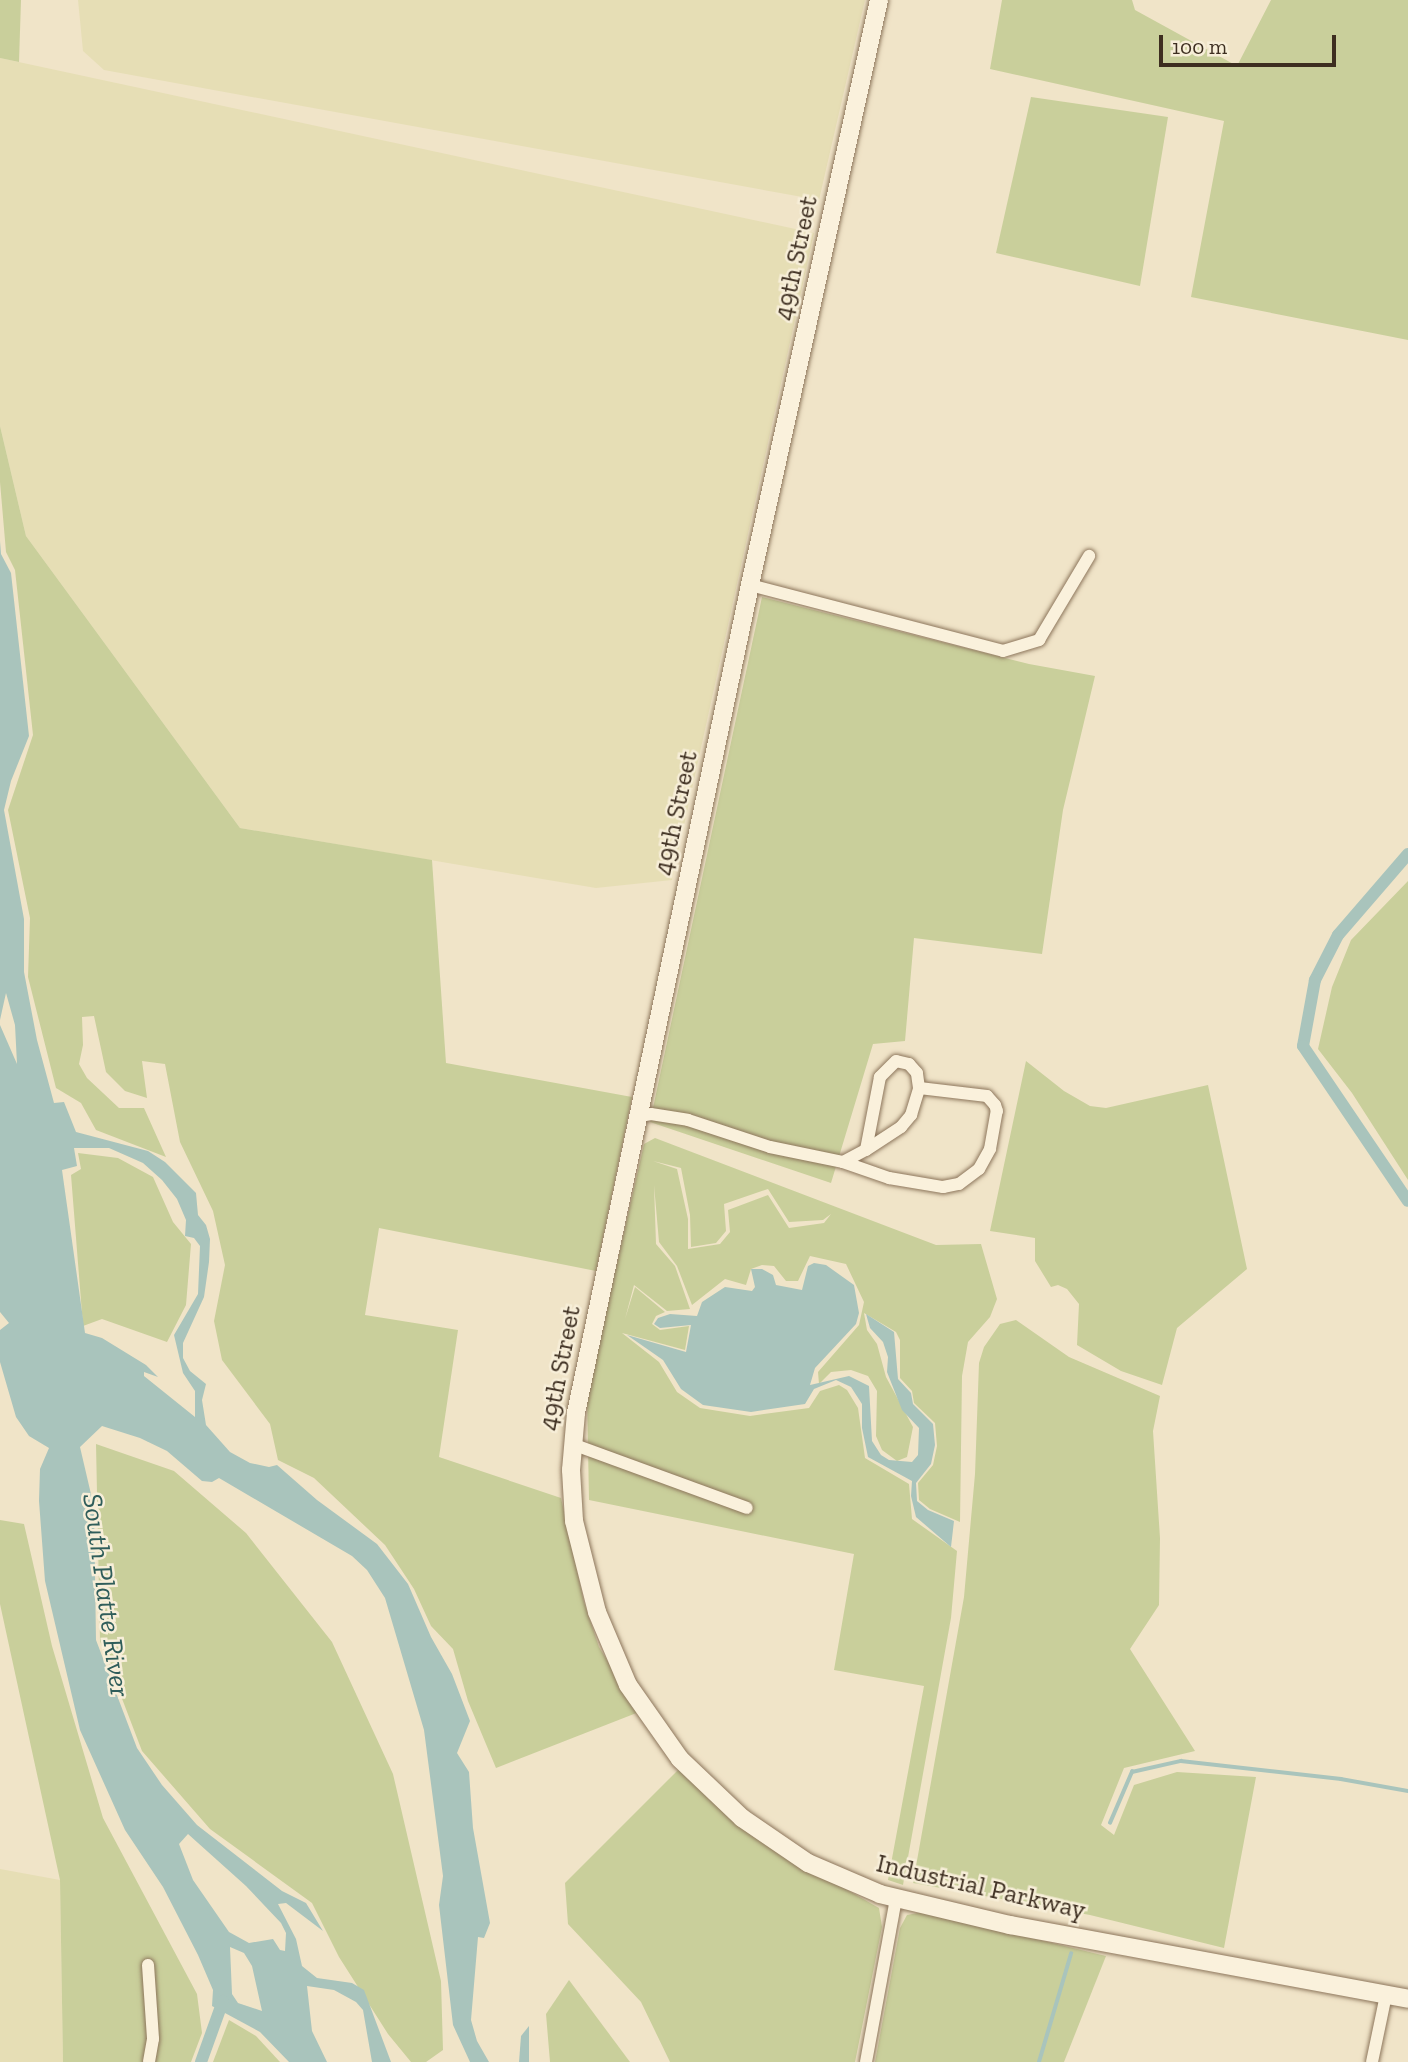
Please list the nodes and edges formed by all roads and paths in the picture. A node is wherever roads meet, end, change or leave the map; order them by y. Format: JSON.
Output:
{"nodes":[{"id":1,"x":879,"y":0,"type":"edge"},
{"id":2,"x":1088,"y":556,"type":"dead end"},
{"id":3,"x":750,"y":585,"type":"junction"},
{"id":4,"x":919,"y":1088,"type":"junction"},
{"id":5,"x":640,"y":1116,"type":"junction"},
{"id":6,"x":866,"y":1150,"type":"junction"},
{"id":7,"x":843,"y":1162,"type":"junction"},
{"id":8,"x":572,"y":1444,"type":"junction"},
{"id":9,"x":747,"y":1508,"type":"dead end"},
{"id":10,"x":606,"y":1637,"type":"joint"},
{"id":11,"x":896,"y":1899,"type":"junction"},
{"id":12,"x":148,"y":1965,"type":"dead end"},
{"id":13,"x":1386,"y":1994,"type":"junction"},
{"id":14,"x":1408,"y":1999,"type":"edge"},
{"id":15,"x":149,"y":2062,"type":"edge"},
{"id":16,"x":866,"y":2062,"type":"edge"},
{"id":17,"x":1372,"y":2062,"type":"edge"}],
"edges":[{"from":1,"to":3,"type":"street","name":"49th Street"},
{"from":2,"to":3,"type":"street"},
{"from":3,"to":5,"type":"street","name":"49th Street"},
{"from":4,"to":6,"type":"street"},
{"from":4,"to":6,"type":"street"},
{"from":4,"to":7,"type":"street"},
{"from":5,"to":7,"type":"street"},
{"from":5,"to":8,"type":"street","name":"49th Street"},
{"from":6,"to":7,"type":"street"},
{"from":8,"to":9,"type":"street"},
{"from":8,"to":10,"type":"street","name":"49th Street"},
{"from":10,"to":11,"type":"street","name":"Industrial Parkway"},
{"from":11,"to":13,"type":"street","name":"Industrial Parkway"},
{"from":11,"to":16,"type":"street"},
{"from":12,"to":15,"type":"street"},
{"from":13,"to":14,"type":"street","name":"Industrial Parkway"},
{"from":13,"to":17,"type":"street"}]}
